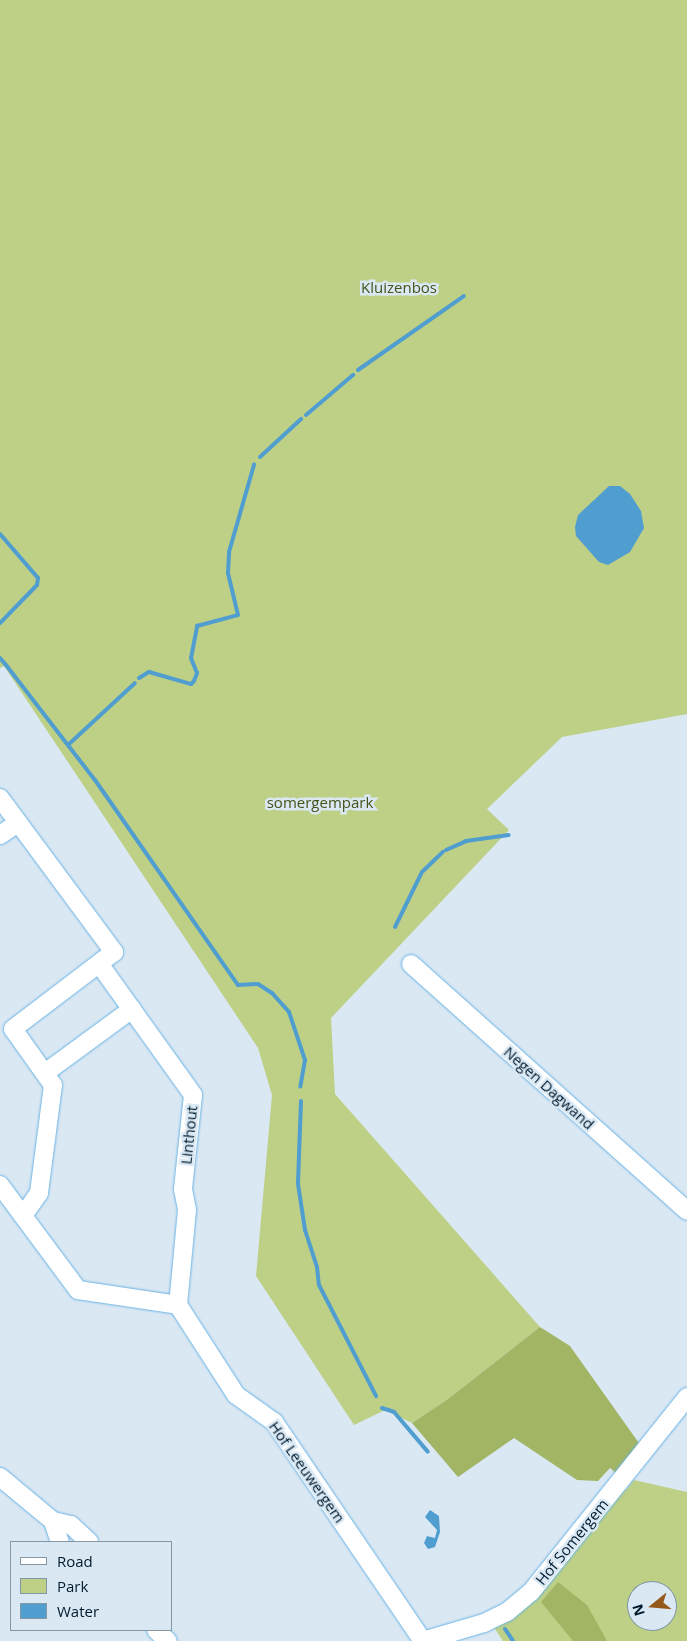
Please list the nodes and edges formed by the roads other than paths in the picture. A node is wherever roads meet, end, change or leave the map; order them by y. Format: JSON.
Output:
{"nodes":[{"id":1,"x":0,"y":798,"type":"edge"},
{"id":2,"x":18,"y":823,"type":"junction"},
{"id":3,"x":0,"y":836,"type":"edge"},
{"id":4,"x":100,"y":964,"type":"junction"},
{"id":5,"x":410,"y":964,"type":"dead end"},
{"id":6,"x":132,"y":1010,"type":"junction"},
{"id":7,"x":45,"y":1073,"type":"junction"},
{"id":8,"x":0,"y":1185,"type":"edge"},
{"id":9,"x":687,"y":1212,"type":"edge"},
{"id":10,"x":23,"y":1216,"type":"junction"},
{"id":11,"x":178,"y":1304,"type":"junction"},
{"id":12,"x":687,"y":1397,"type":"edge"},
{"id":13,"x":0,"y":1477,"type":"edge"},
{"id":14,"x":52,"y":1521,"type":"junction"},
{"id":15,"x":60,"y":1541,"type":"edge"},
{"id":16,"x":88,"y":1541,"type":"edge"},
{"id":17,"x":157,"y":1631,"type":"edge"},
{"id":18,"x":168,"y":1641,"type":"edge"},
{"id":19,"x":423,"y":1641,"type":"edge"}],
"edges":[{"from":1,"to":2,"type":"street"},
{"from":2,"to":3,"type":"street"},
{"from":2,"to":4,"type":"street"},
{"from":4,"to":6,"type":"street","name":"Linthout"},
{"from":4,"to":7,"type":"street"},
{"from":5,"to":9,"type":"street","name":"Negen Dagwand"},
{"from":6,"to":7,"type":"street"},
{"from":6,"to":11,"type":"street","name":"Linthout"},
{"from":7,"to":10,"type":"street"},
{"from":8,"to":10,"type":"street"},
{"from":10,"to":11,"type":"street"},
{"from":11,"to":19,"type":"street","name":"Hof Leeuwergem"},
{"from":12,"to":19,"type":"street","name":"Hof Somergem"},
{"from":13,"to":14,"type":"street"},
{"from":14,"to":15,"type":"street"},
{"from":14,"to":16,"type":"street"},
{"from":17,"to":18,"type":"street"}]}
